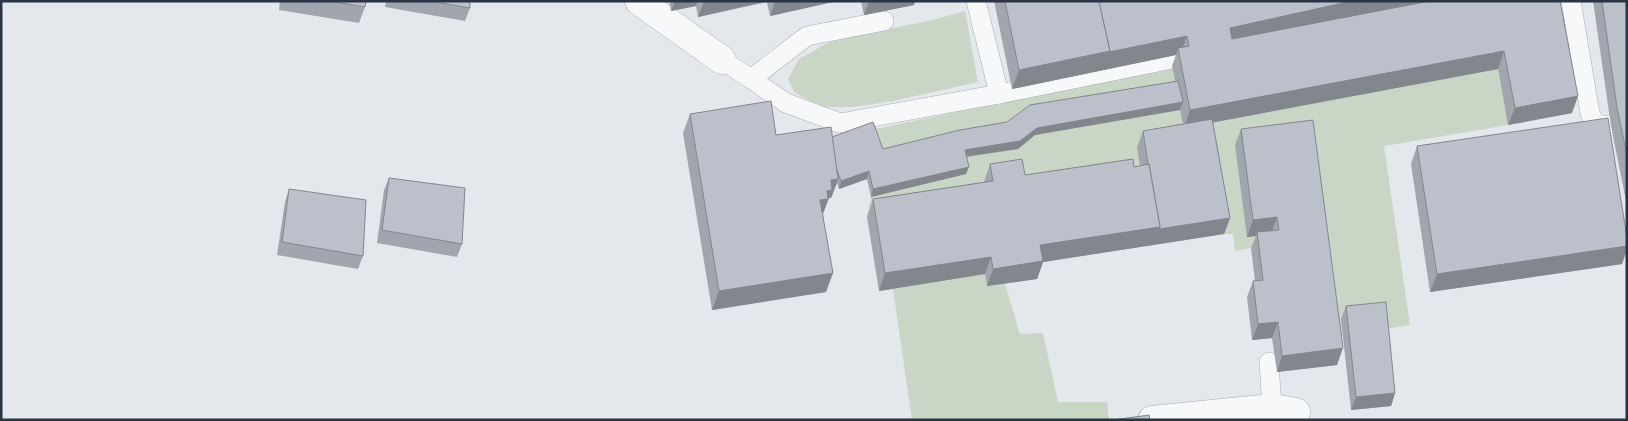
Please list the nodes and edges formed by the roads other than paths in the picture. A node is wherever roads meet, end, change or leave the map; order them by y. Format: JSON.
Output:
{"nodes":[{"id":1,"x":639,"y":1,"type":"edge"},
{"id":2,"x":1570,"y":1,"type":"edge"},
{"id":3,"x":976,"y":2,"type":"edge"},
{"id":4,"x":884,"y":21,"type":"dead end"},
{"id":5,"x":1182,"y":56,"type":"edge"},
{"id":6,"x":722,"y":60,"type":"joint"},
{"id":7,"x":751,"y":79,"type":"junction"},
{"id":8,"x":999,"y":94,"type":"junction"},
{"id":9,"x":1611,"y":126,"type":"edge"},
{"id":10,"x":1268,"y":362,"type":"dead end"},
{"id":11,"x":1284,"y":410,"type":"joint"},
{"id":12,"x":1152,"y":420,"type":"edge"}],
"edges":[{"from":1,"to":6,"type":"street"},
{"from":2,"to":9,"type":"lane"},
{"from":3,"to":8,"type":"lane"},
{"from":4,"to":7,"type":"lane"},
{"from":5,"to":8,"type":"lane"},
{"from":6,"to":7,"type":"lane"},
{"from":7,"to":8,"type":"lane"},
{"from":10,"to":11,"type":"lane"},
{"from":11,"to":12,"type":"street"}]}
